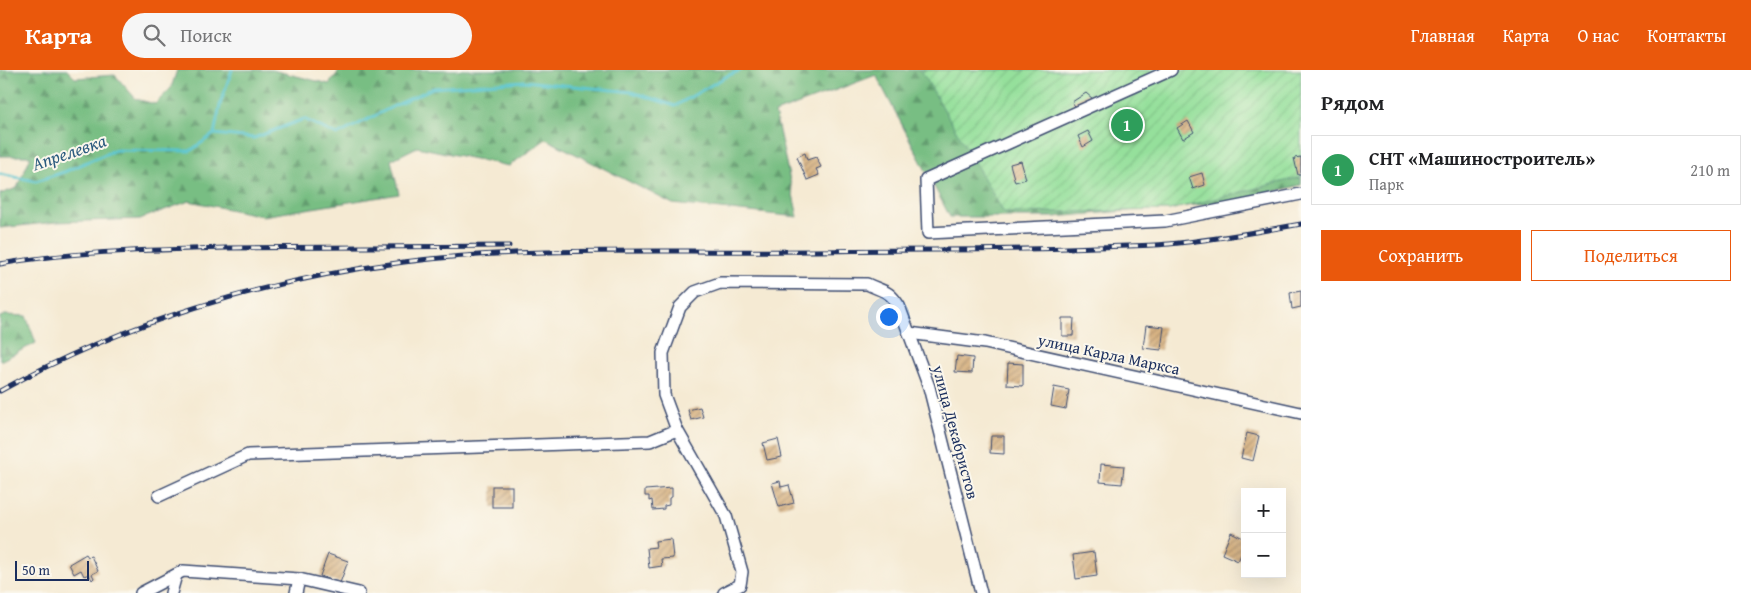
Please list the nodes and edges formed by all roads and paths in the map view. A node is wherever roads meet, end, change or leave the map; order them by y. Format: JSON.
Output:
{"nodes":[{"id":1,"x":1171,"y":70,"type":"edge"},
{"id":2,"x":1301,"y":194,"type":"edge"},
{"id":3,"x":909,"y":333,"type":"junction"},
{"id":4,"x":1301,"y":413,"type":"edge"},
{"id":5,"x":677,"y":430,"type":"junction"},
{"id":6,"x":159,"y":496,"type":"dead end"},
{"id":7,"x":176,"y":575,"type":"junction"},
{"id":8,"x":299,"y":579,"type":"junction"},
{"id":9,"x":141,"y":593,"type":"edge"},
{"id":10,"x":171,"y":593,"type":"edge"},
{"id":11,"x":296,"y":593,"type":"edge"},
{"id":12,"x":359,"y":593,"type":"edge"},
{"id":13,"x":724,"y":593,"type":"edge"},
{"id":14,"x":981,"y":593,"type":"edge"}],
"edges":[{"from":1,"to":2,"type":"street"},
{"from":3,"to":4,"type":"street","name":"улица Карла Маркса"},
{"from":3,"to":5,"type":"street","name":"улица Декабристов"},
{"from":3,"to":14,"type":"street","name":"улица Декабристов"},
{"from":5,"to":6,"type":"street"},
{"from":5,"to":13,"type":"street"},
{"from":7,"to":8,"type":"street"},
{"from":7,"to":9,"type":"street"},
{"from":7,"to":10,"type":"street"},
{"from":8,"to":11,"type":"street"},
{"from":8,"to":12,"type":"street"}]}
